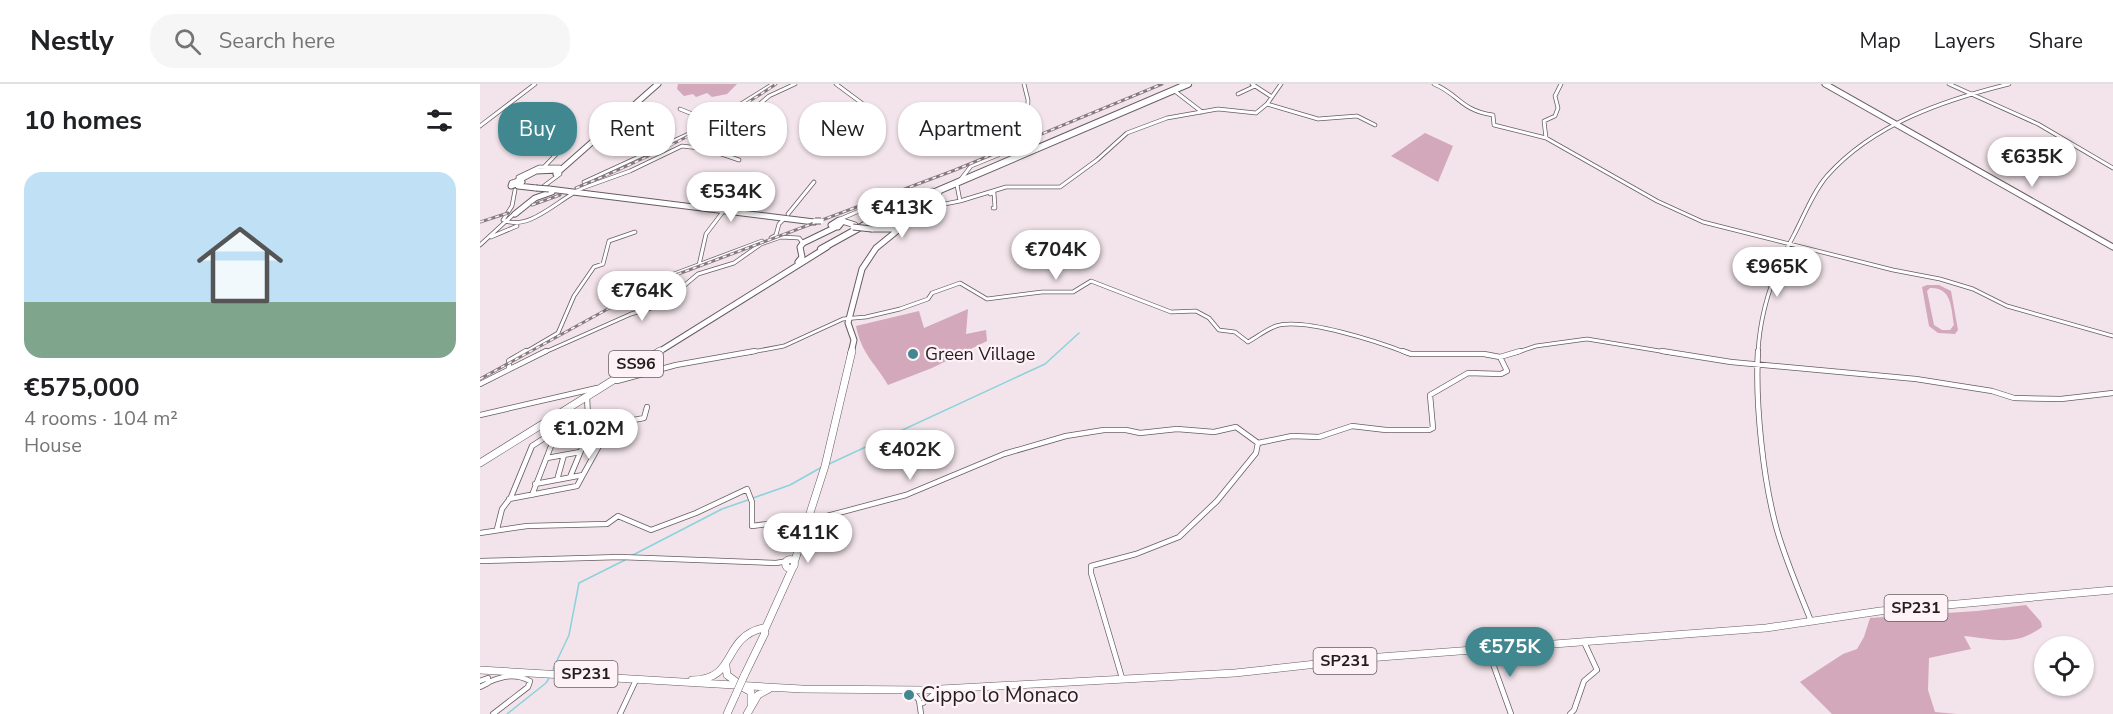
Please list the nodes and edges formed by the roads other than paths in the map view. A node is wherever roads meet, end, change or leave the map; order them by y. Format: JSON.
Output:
{"nodes":[{"id":1,"x":535,"y":84,"type":"edge"},
{"id":2,"x":658,"y":84,"type":"edge"},
{"id":3,"x":773,"y":84,"type":"edge"},
{"id":4,"x":795,"y":84,"type":"edge"},
{"id":5,"x":836,"y":84,"type":"edge"},
{"id":6,"x":1024,"y":84,"type":"edge"},
{"id":7,"x":1189,"y":84,"type":"edge"},
{"id":8,"x":1281,"y":84,"type":"edge"},
{"id":9,"x":1434,"y":84,"type":"edge"},
{"id":10,"x":1561,"y":84,"type":"edge"},
{"id":11,"x":1825,"y":84,"type":"edge"},
{"id":12,"x":1949,"y":84,"type":"edge"},
{"id":13,"x":2009,"y":84,"type":"edge"},
{"id":14,"x":1254,"y":85,"type":"edge"},
{"id":15,"x":1176,"y":92,"type":"junction"},
{"id":16,"x":1238,"y":94,"type":"dead end"},
{"id":17,"x":1971,"y":94,"type":"junction"},
{"id":18,"x":1272,"y":97,"type":"junction"},
{"id":19,"x":744,"y":102,"type":"edge"},
{"id":20,"x":861,"y":102,"type":"edge"},
{"id":21,"x":1267,"y":104,"type":"junction"},
{"id":22,"x":680,"y":109,"type":"dead end"},
{"id":23,"x":687,"y":112,"type":"edge"},
{"id":24,"x":1203,"y":112,"type":"junction"},
{"id":25,"x":1375,"y":125,"type":"dead end"},
{"id":26,"x":1898,"y":125,"type":"junction"},
{"id":27,"x":480,"y":126,"type":"edge"},
{"id":28,"x":687,"y":135,"type":"edge"},
{"id":29,"x":1546,"y":138,"type":"junction"},
{"id":30,"x":687,"y":147,"type":"edge"},
{"id":31,"x":555,"y":156,"type":"edge"},
{"id":32,"x":579,"y":156,"type":"junction"},
{"id":33,"x":727,"y":156,"type":"edge"},
{"id":34,"x":730,"y":157,"type":"junction"},
{"id":35,"x":739,"y":160,"type":"dead end"},
{"id":36,"x":544,"y":167,"type":"junction"},
{"id":37,"x":2113,"y":168,"type":"edge"},
{"id":38,"x":559,"y":171,"type":"junction"},
{"id":39,"x":962,"y":177,"type":"junction"},
{"id":40,"x":520,"y":182,"type":"junction"},
{"id":41,"x":584,"y":182,"type":"dead end"},
{"id":42,"x":814,"y":182,"type":"dead end"},
{"id":43,"x":957,"y":187,"type":"junction"},
{"id":44,"x":538,"y":188,"type":"junction"},
{"id":45,"x":548,"y":188,"type":"junction"},
{"id":46,"x":579,"y":189,"type":"dead end"},
{"id":47,"x":572,"y":194,"type":"dead end"},
{"id":48,"x":586,"y":194,"type":"junction"},
{"id":49,"x":636,"y":200,"type":"junction"},
{"id":50,"x":917,"y":201,"type":"junction"},
{"id":51,"x":960,"y":201,"type":"junction"},
{"id":52,"x":924,"y":208,"type":"dead end"},
{"id":53,"x":993,"y":208,"type":"dead end"},
{"id":54,"x":722,"y":213,"type":"dead end"},
{"id":55,"x":855,"y":213,"type":"junction"},
{"id":56,"x":515,"y":214,"type":"junction"},
{"id":57,"x":788,"y":214,"type":"dead end"},
{"id":58,"x":909,"y":218,"type":"junction"},
{"id":59,"x":783,"y":220,"type":"dead end"},
{"id":60,"x":875,"y":220,"type":"junction"},
{"id":61,"x":505,"y":222,"type":"junction"},
{"id":62,"x":817,"y":222,"type":"junction"},
{"id":63,"x":522,"y":223,"type":"junction"},
{"id":64,"x":837,"y":224,"type":"junction"},
{"id":65,"x":854,"y":226,"type":"junction"},
{"id":66,"x":873,"y":228,"type":"junction"},
{"id":67,"x":635,"y":232,"type":"dead end"},
{"id":68,"x":886,"y":233,"type":"junction"},
{"id":69,"x":820,"y":234,"type":"junction"},
{"id":70,"x":485,"y":240,"type":"junction"},
{"id":71,"x":802,"y":243,"type":"junction"},
{"id":72,"x":1789,"y":243,"type":"junction"},
{"id":73,"x":480,"y":245,"type":"edge"},
{"id":74,"x":753,"y":247,"type":"junction"},
{"id":75,"x":2113,"y":247,"type":"edge"},
{"id":76,"x":821,"y":249,"type":"junction"},
{"id":77,"x":801,"y":252,"type":"junction"},
{"id":78,"x":699,"y":265,"type":"junction"},
{"id":79,"x":793,"y":267,"type":"junction"},
{"id":80,"x":624,"y":297,"type":"dead end"},
{"id":81,"x":849,"y":319,"type":"junction"},
{"id":82,"x":2113,"y":336,"type":"edge"},
{"id":83,"x":1500,"y":357,"type":"junction"},
{"id":84,"x":1758,"y":363,"type":"junction"},
{"id":85,"x":509,"y":368,"type":"junction"},
{"id":86,"x":609,"y":383,"type":"junction"},
{"id":87,"x":480,"y":384,"type":"edge"},
{"id":88,"x":597,"y":388,"type":"junction"},
{"id":89,"x":2113,"y":393,"type":"edge"},
{"id":90,"x":590,"y":395,"type":"junction"},
{"id":91,"x":572,"y":406,"type":"junction"},
{"id":92,"x":647,"y":408,"type":"dead end"},
{"id":93,"x":480,"y":415,"type":"edge"},
{"id":94,"x":585,"y":416,"type":"junction"},
{"id":95,"x":563,"y":426,"type":"junction"},
{"id":96,"x":597,"y":427,"type":"junction"},
{"id":97,"x":558,"y":440,"type":"junction"},
{"id":98,"x":1258,"y":442,"type":"junction"},
{"id":99,"x":580,"y":452,"type":"junction"},
{"id":100,"x":564,"y":455,"type":"junction"},
{"id":101,"x":548,"y":458,"type":"junction"},
{"id":102,"x":480,"y":462,"type":"edge"},
{"id":103,"x":584,"y":474,"type":"junction"},
{"id":104,"x":570,"y":477,"type":"junction"},
{"id":105,"x":557,"y":480,"type":"junction"},
{"id":106,"x":535,"y":484,"type":"junction"},
{"id":107,"x":532,"y":495,"type":"junction"},
{"id":108,"x":509,"y":499,"type":"junction"},
{"id":109,"x":808,"y":519,"type":"junction"},
{"id":110,"x":496,"y":529,"type":"junction"},
{"id":111,"x":480,"y":533,"type":"edge"},
{"id":112,"x":480,"y":561,"type":"edge"},
{"id":113,"x":790,"y":564,"type":"junction"},
{"id":114,"x":2113,"y":590,"type":"edge"},
{"id":115,"x":1811,"y":622,"type":"junction"},
{"id":116,"x":759,"y":632,"type":"junction"},
{"id":117,"x":1584,"y":642,"type":"junction"},
{"id":118,"x":1487,"y":649,"type":"junction"},
{"id":119,"x":726,"y":662,"type":"junction"},
{"id":120,"x":480,"y":670,"type":"edge"},
{"id":121,"x":514,"y":672,"type":"junction"},
{"id":122,"x":1122,"y":678,"type":"junction"},
{"id":123,"x":636,"y":680,"type":"junction"},
{"id":124,"x":692,"y":680,"type":"junction"},
{"id":125,"x":489,"y":681,"type":"junction"},
{"id":126,"x":738,"y":684,"type":"junction"},
{"id":127,"x":481,"y":685,"type":"edge"},
{"id":128,"x":779,"y":688,"type":"junction"},
{"id":129,"x":943,"y":689,"type":"junction"},
{"id":130,"x":905,"y":690,"type":"junction"},
{"id":131,"x":923,"y":690,"type":"junction"},
{"id":132,"x":751,"y":705,"type":"junction"},
{"id":133,"x":921,"y":706,"type":"edge"},
{"id":134,"x":493,"y":714,"type":"edge"},
{"id":135,"x":620,"y":714,"type":"edge"},
{"id":136,"x":727,"y":714,"type":"edge"},
{"id":137,"x":747,"y":714,"type":"edge"},
{"id":138,"x":1511,"y":714,"type":"edge"},
{"id":139,"x":1570,"y":714,"type":"edge"}],
"edges":[{"from":1,"to":27,"type":"street"},
{"from":2,"to":32,"type":"main road"},
{"from":3,"to":19,"type":"street"},
{"from":4,"to":34,"type":"street"},
{"from":5,"to":20,"type":"street"},
{"from":6,"to":39,"type":"street"},
{"from":7,"to":15,"type":"street"},
{"from":7,"to":39,"type":"street"},
{"from":7,"to":50,"type":"highway"},
{"from":7,"to":76,"type":"highway"},
{"from":8,"to":18,"type":"street"},
{"from":9,"to":29,"type":"street"},
{"from":10,"to":29,"type":"street"},
{"from":11,"to":26,"type":"main road"},
{"from":12,"to":17,"type":"street"},
{"from":13,"to":17,"type":"street"},
{"from":14,"to":16,"type":"street"},
{"from":14,"to":18,"type":"street"},
{"from":15,"to":24,"type":"street"},
{"from":15,"to":43,"type":"street"},
{"from":17,"to":26,"type":"street"},
{"from":17,"to":37,"type":"street"},
{"from":18,"to":21,"type":"street"},
{"from":21,"to":24,"type":"street"},
{"from":21,"to":25,"type":"street"},
{"from":22,"to":23,"type":"street"},
{"from":24,"to":51,"type":"street"},
{"from":26,"to":72,"type":"street"},
{"from":26,"to":75,"type":"main road"},
{"from":28,"to":41,"type":"street"},
{"from":29,"to":72,"type":"street"},
{"from":30,"to":46,"type":"street"},
{"from":31,"to":36,"type":"street"},
{"from":32,"to":36,"type":"street"},
{"from":32,"to":38,"type":"main road"},
{"from":33,"to":34,"type":"street"},
{"from":34,"to":35,"type":"street"},
{"from":36,"to":40,"type":"street"},
{"from":38,"to":40,"type":"main road"},
{"from":38,"to":45,"type":"street"},
{"from":39,"to":55,"type":"street"},
{"from":40,"to":44,"type":"main road"},
{"from":40,"to":61,"type":"street"},
{"from":42,"to":57,"type":"street"},
{"from":43,"to":51,"type":"street"},
{"from":43,"to":58,"type":"street"},
{"from":44,"to":45,"type":"main road","bridge":true},
{"from":44,"to":56,"type":"street"},
{"from":45,"to":48,"type":"main road"},
{"from":45,"to":49,"type":"main road"},
{"from":47,"to":63,"type":"street"},
{"from":48,"to":49,"type":"main road"},
{"from":48,"to":56,"type":"main road"},
{"from":49,"to":62,"type":"main road"},
{"from":50,"to":58,"type":"highway"},
{"from":50,"to":60,"type":"highway"},
{"from":51,"to":52,"type":"street"},
{"from":51,"to":53,"type":"street"},
{"from":54,"to":78,"type":"street"},
{"from":55,"to":64,"type":"street"},
{"from":55,"to":65,"type":"street"},
{"from":56,"to":61,"type":"street"},
{"from":58,"to":60,"type":"main road"},
{"from":58,"to":66,"type":"main road"},
{"from":58,"to":68,"type":"main road"},
{"from":59,"to":74,"type":"street"},
{"from":60,"to":86,"type":"main road","number":"SS96"},
{"from":61,"to":63,"type":"street"},
{"from":61,"to":70,"type":"street"},
{"from":62,"to":64,"type":"main road"},
{"from":62,"to":69,"type":"main road"},
{"from":63,"to":70,"type":"street"},
{"from":64,"to":65,"type":"main road"},
{"from":64,"to":69,"type":"main road"},
{"from":65,"to":66,"type":"main road","bridge":true},
{"from":66,"to":68,"type":"main road"},
{"from":67,"to":85,"type":"street"},
{"from":68,"to":81,"type":"main road"},
{"from":69,"to":71,"type":"main road"},
{"from":70,"to":73,"type":"street"},
{"from":71,"to":74,"type":"street"},
{"from":71,"to":77,"type":"main road"},
{"from":72,"to":82,"type":"street"},
{"from":72,"to":84,"type":"street"},
{"from":74,"to":78,"type":"street"},
{"from":74,"to":85,"type":"street"},
{"from":76,"to":77,"type":"main road"},
{"from":76,"to":79,"type":"main road","number":"SS96"},
{"from":77,"to":79,"type":"main road"},
{"from":78,"to":80,"type":"street"},
{"from":79,"to":88,"type":"main road","number":"SS96"},
{"from":81,"to":83,"type":"street"},
{"from":81,"to":86,"type":"street"},
{"from":81,"to":109,"type":"main road"},
{"from":83,"to":84,"type":"street"},
{"from":83,"to":98,"type":"street"},
{"from":84,"to":89,"type":"street"},
{"from":84,"to":115,"type":"street"},
{"from":85,"to":87,"type":"street"},
{"from":86,"to":90,"type":"main road","number":"SS96"},
{"from":88,"to":93,"type":"street"},
{"from":88,"to":102,"type":"main road","number":"SS96"},
{"from":90,"to":91,"type":"main road","number":"SS96"},
{"from":90,"to":94,"type":"street"},
{"from":91,"to":94,"type":"street"},
{"from":91,"to":102,"type":"main road","number":"SS96"},
{"from":92,"to":96,"type":"street"},
{"from":94,"to":95,"type":"street"},
{"from":94,"to":96,"type":"street"},
{"from":95,"to":97,"type":"street"},
{"from":95,"to":108,"type":"street"},
{"from":96,"to":103,"type":"street"},
{"from":97,"to":99,"type":"street"},
{"from":97,"to":101,"type":"street"},
{"from":98,"to":109,"type":"street"},
{"from":98,"to":122,"type":"street"},
{"from":99,"to":100,"type":"street"},
{"from":99,"to":104,"type":"street"},
{"from":100,"to":101,"type":"street"},
{"from":100,"to":105,"type":"street"},
{"from":101,"to":106,"type":"street"},
{"from":103,"to":104,"type":"street"},
{"from":103,"to":107,"type":"street"},
{"from":104,"to":105,"type":"street"},
{"from":105,"to":106,"type":"street"},
{"from":106,"to":107,"type":"street"},
{"from":107,"to":108,"type":"street"},
{"from":108,"to":110,"type":"street"},
{"from":109,"to":110,"type":"street"},
{"from":109,"to":113,"type":"main road"},
{"from":110,"to":111,"type":"street"},
{"from":112,"to":113,"type":"street"},
{"from":113,"to":116,"type":"main road"},
{"from":114,"to":115,"type":"main road","number":"SP231"},
{"from":115,"to":117,"type":"main road","number":"SP231"},
{"from":116,"to":119,"type":"main road"},
{"from":116,"to":126,"type":"main road"},
{"from":117,"to":118,"type":"main road","number":"SP231"},
{"from":117,"to":139,"type":"street"},
{"from":118,"to":122,"type":"main road","number":"SP231"},
{"from":118,"to":138,"type":"street"},
{"from":119,"to":124,"type":"main road"},
{"from":119,"to":126,"type":"main road"},
{"from":120,"to":121,"type":"main road","number":"SP231"},
{"from":120,"to":124,"type":"main road","number":"SP231"},
{"from":120,"to":127,"type":"street"},
{"from":121,"to":123,"type":"main road","number":"SP231"},
{"from":121,"to":125,"type":"street"},
{"from":122,"to":129,"type":"main road","number":"SP231"},
{"from":123,"to":126,"type":"main road","number":"SP231"},
{"from":123,"to":135,"type":"street"},
{"from":124,"to":126,"type":"main road","number":"SP231"},
{"from":125,"to":127,"type":"street"},
{"from":125,"to":134,"type":"street"},
{"from":126,"to":128,"type":"main road","number":"SP231"},
{"from":126,"to":130,"type":"main road","number":"SP231"},
{"from":126,"to":132,"type":"main road"},
{"from":126,"to":136,"type":"main road"},
{"from":128,"to":130,"type":"main road","number":"SP231"},
{"from":128,"to":132,"type":"main road"},
{"from":129,"to":131,"type":"main road","number":"SP231"},
{"from":129,"to":133,"type":"street"},
{"from":130,"to":131,"type":"main road","number":"SP231"},
{"from":130,"to":133,"type":"street"},
{"from":131,"to":133,"type":"street"},
{"from":132,"to":137,"type":"main road"}]}
